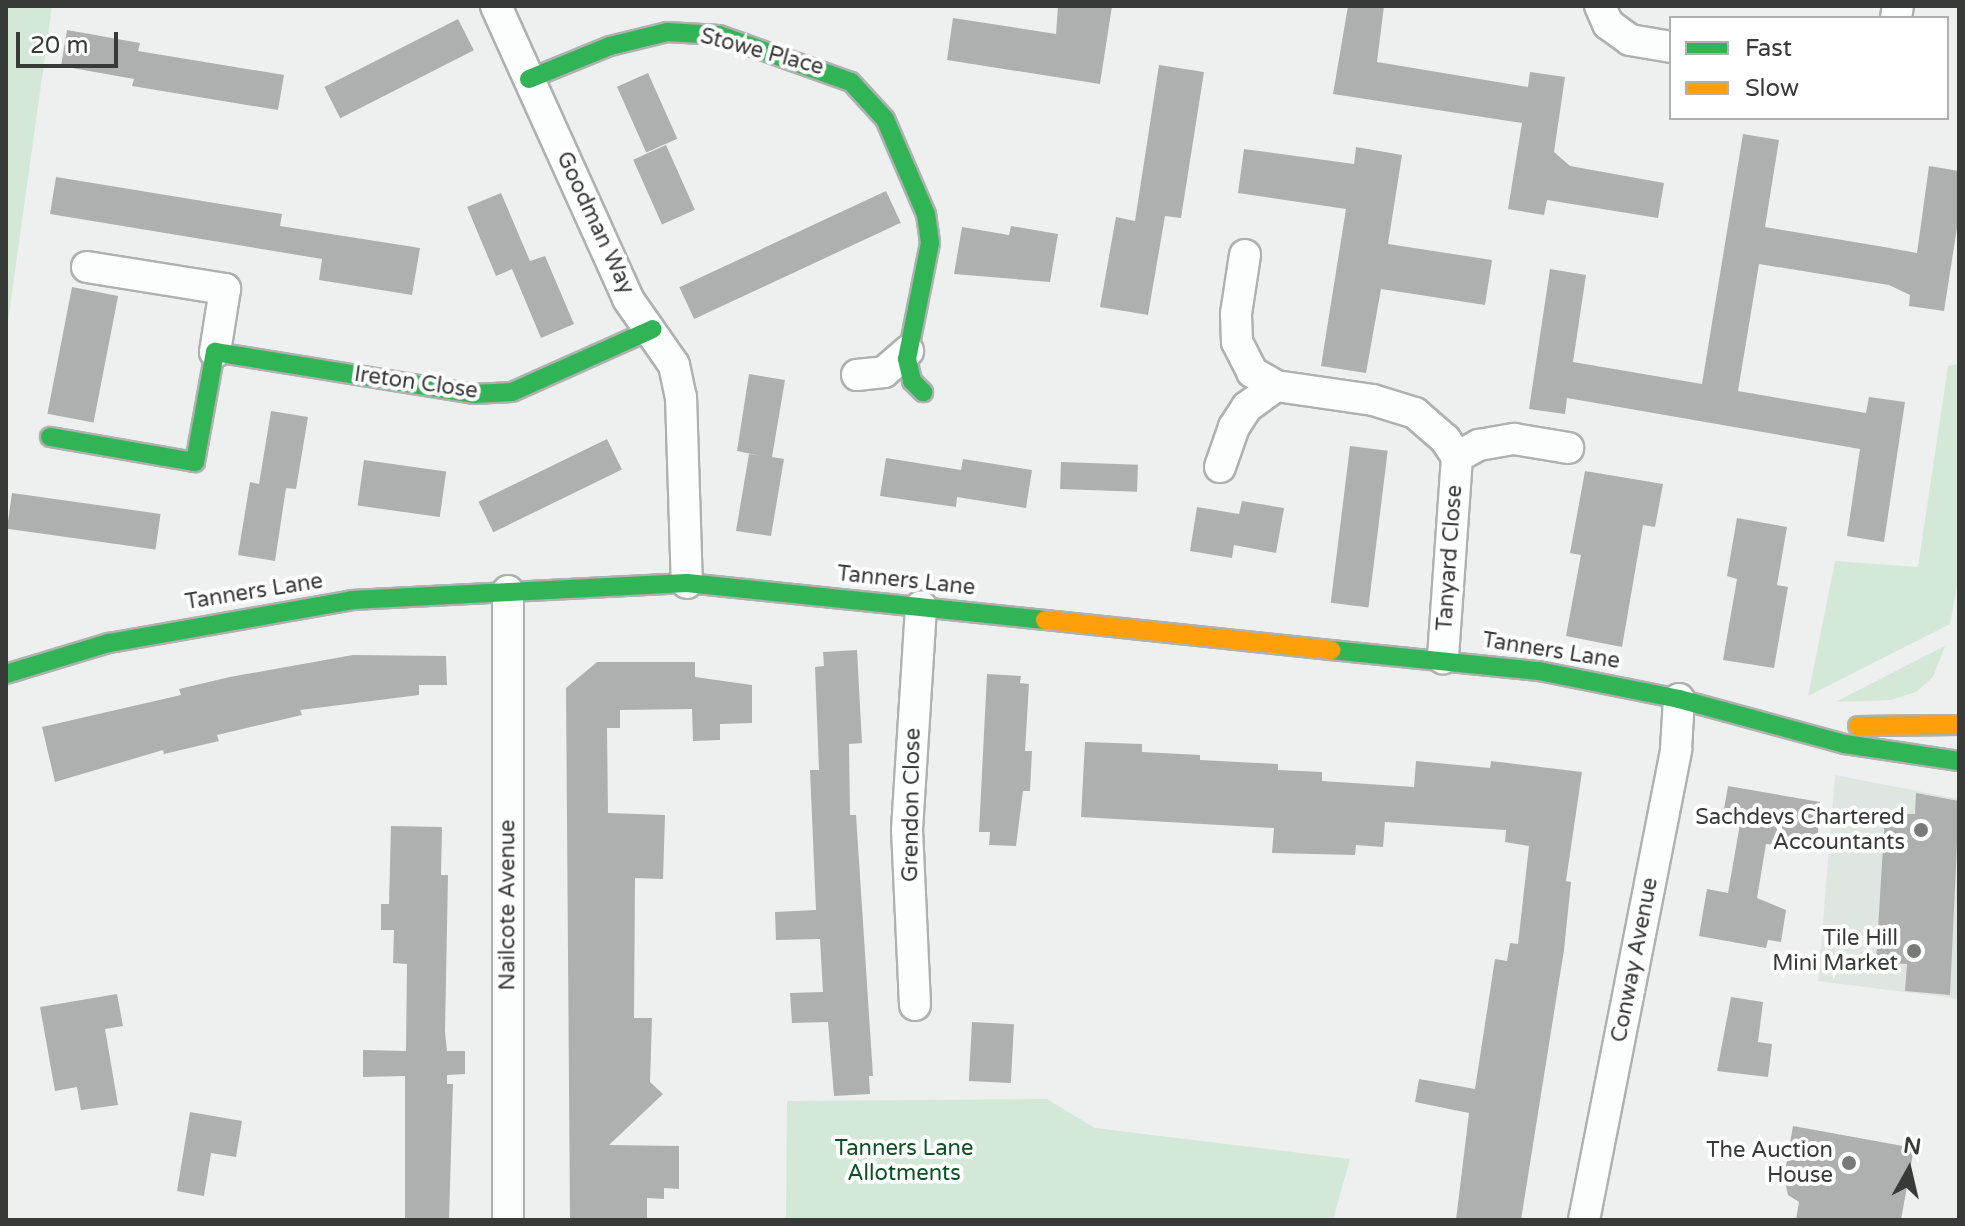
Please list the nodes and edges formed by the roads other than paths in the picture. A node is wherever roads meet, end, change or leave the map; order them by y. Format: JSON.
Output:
{"nodes":[{"id":1,"x":496,"y":6,"type":"edge"},
{"id":2,"x":1600,"y":6,"type":"edge"},
{"id":3,"x":1669,"y":47,"type":"edge"},
{"id":4,"x":529,"y":79,"type":"junction"},
{"id":5,"x":1245,"y":255,"type":"dead end"},
{"id":6,"x":87,"y":267,"type":"dead end"},
{"id":7,"x":653,"y":329,"type":"junction"},
{"id":8,"x":908,"y":351,"type":"junction"},
{"id":9,"x":215,"y":352,"type":"junction"},
{"id":10,"x":857,"y":375,"type":"dead end"},
{"id":11,"x":1276,"y":386,"type":"junction"},
{"id":12,"x":923,"y":392,"type":"dead end"},
{"id":13,"x":50,"y":437,"type":"dead end"},
{"id":14,"x":1568,"y":448,"type":"dead end"},
{"id":15,"x":1457,"y":457,"type":"junction"},
{"id":16,"x":1220,"y":467,"type":"dead end"},
{"id":17,"x":687,"y":583,"type":"junction"},
{"id":18,"x":508,"y":591,"type":"junction"},
{"id":19,"x":921,"y":606,"type":"junction"},
{"id":20,"x":1443,"y":659,"type":"junction"},
{"id":21,"x":6,"y":674,"type":"edge"},
{"id":22,"x":1679,"y":699,"type":"junction"},
{"id":23,"x":1959,"y":725,"type":"edge"},
{"id":24,"x":1801,"y":728,"type":"junction"},
{"id":25,"x":1959,"y":761,"type":"edge"},
{"id":26,"x":915,"y":1005,"type":"dead end"},
{"id":27,"x":508,"y":1220,"type":"edge"},
{"id":28,"x":1584,"y":1220,"type":"edge"}],
"edges":[{"from":1,"to":4,"type":"street","name":"Goodman Way"},
{"from":2,"to":3,"type":"street"},
{"from":4,"to":7,"type":"street","name":"Goodman Way"},
{"from":4,"to":8,"type":"main road","name":"Stowe Place"},
{"from":5,"to":11,"type":"street"},
{"from":6,"to":9,"type":"street"},
{"from":7,"to":9,"type":"main road","name":"Ireton Close"},
{"from":7,"to":17,"type":"street","name":"Goodman Way"},
{"from":8,"to":10,"type":"street"},
{"from":8,"to":12,"type":"main road","name":"Stowe Place"},
{"from":9,"to":13,"type":"main road"},
{"from":11,"to":15,"type":"street","name":"Tanyard Close"},
{"from":11,"to":16,"type":"street"},
{"from":14,"to":15,"type":"street","name":"Tanyard Close"},
{"from":15,"to":20,"type":"street","name":"Tanyard Close"},
{"from":17,"to":18,"type":"main road","name":"Tanners Lane"},
{"from":17,"to":19,"type":"main road","name":"Tanners Lane"},
{"from":18,"to":21,"type":"main road","name":"Tanners Lane"},
{"from":18,"to":27,"type":"street","name":"Nailcote Avenue"},
{"from":19,"to":20,"type":"main road","name":"Tanners Lane"},
{"from":19,"to":26,"type":"street","name":"Grendon Close"},
{"from":20,"to":22,"type":"main road","name":"Tanners Lane"},
{"from":22,"to":24,"type":"main road","name":"Tanners Lane"},
{"from":22,"to":28,"type":"street","name":"Conway Avenue"},
{"from":23,"to":24,"type":"main road","name":"Tanners Lane"},
{"from":24,"to":25,"type":"main road","name":"Tanners Lane"}]}
